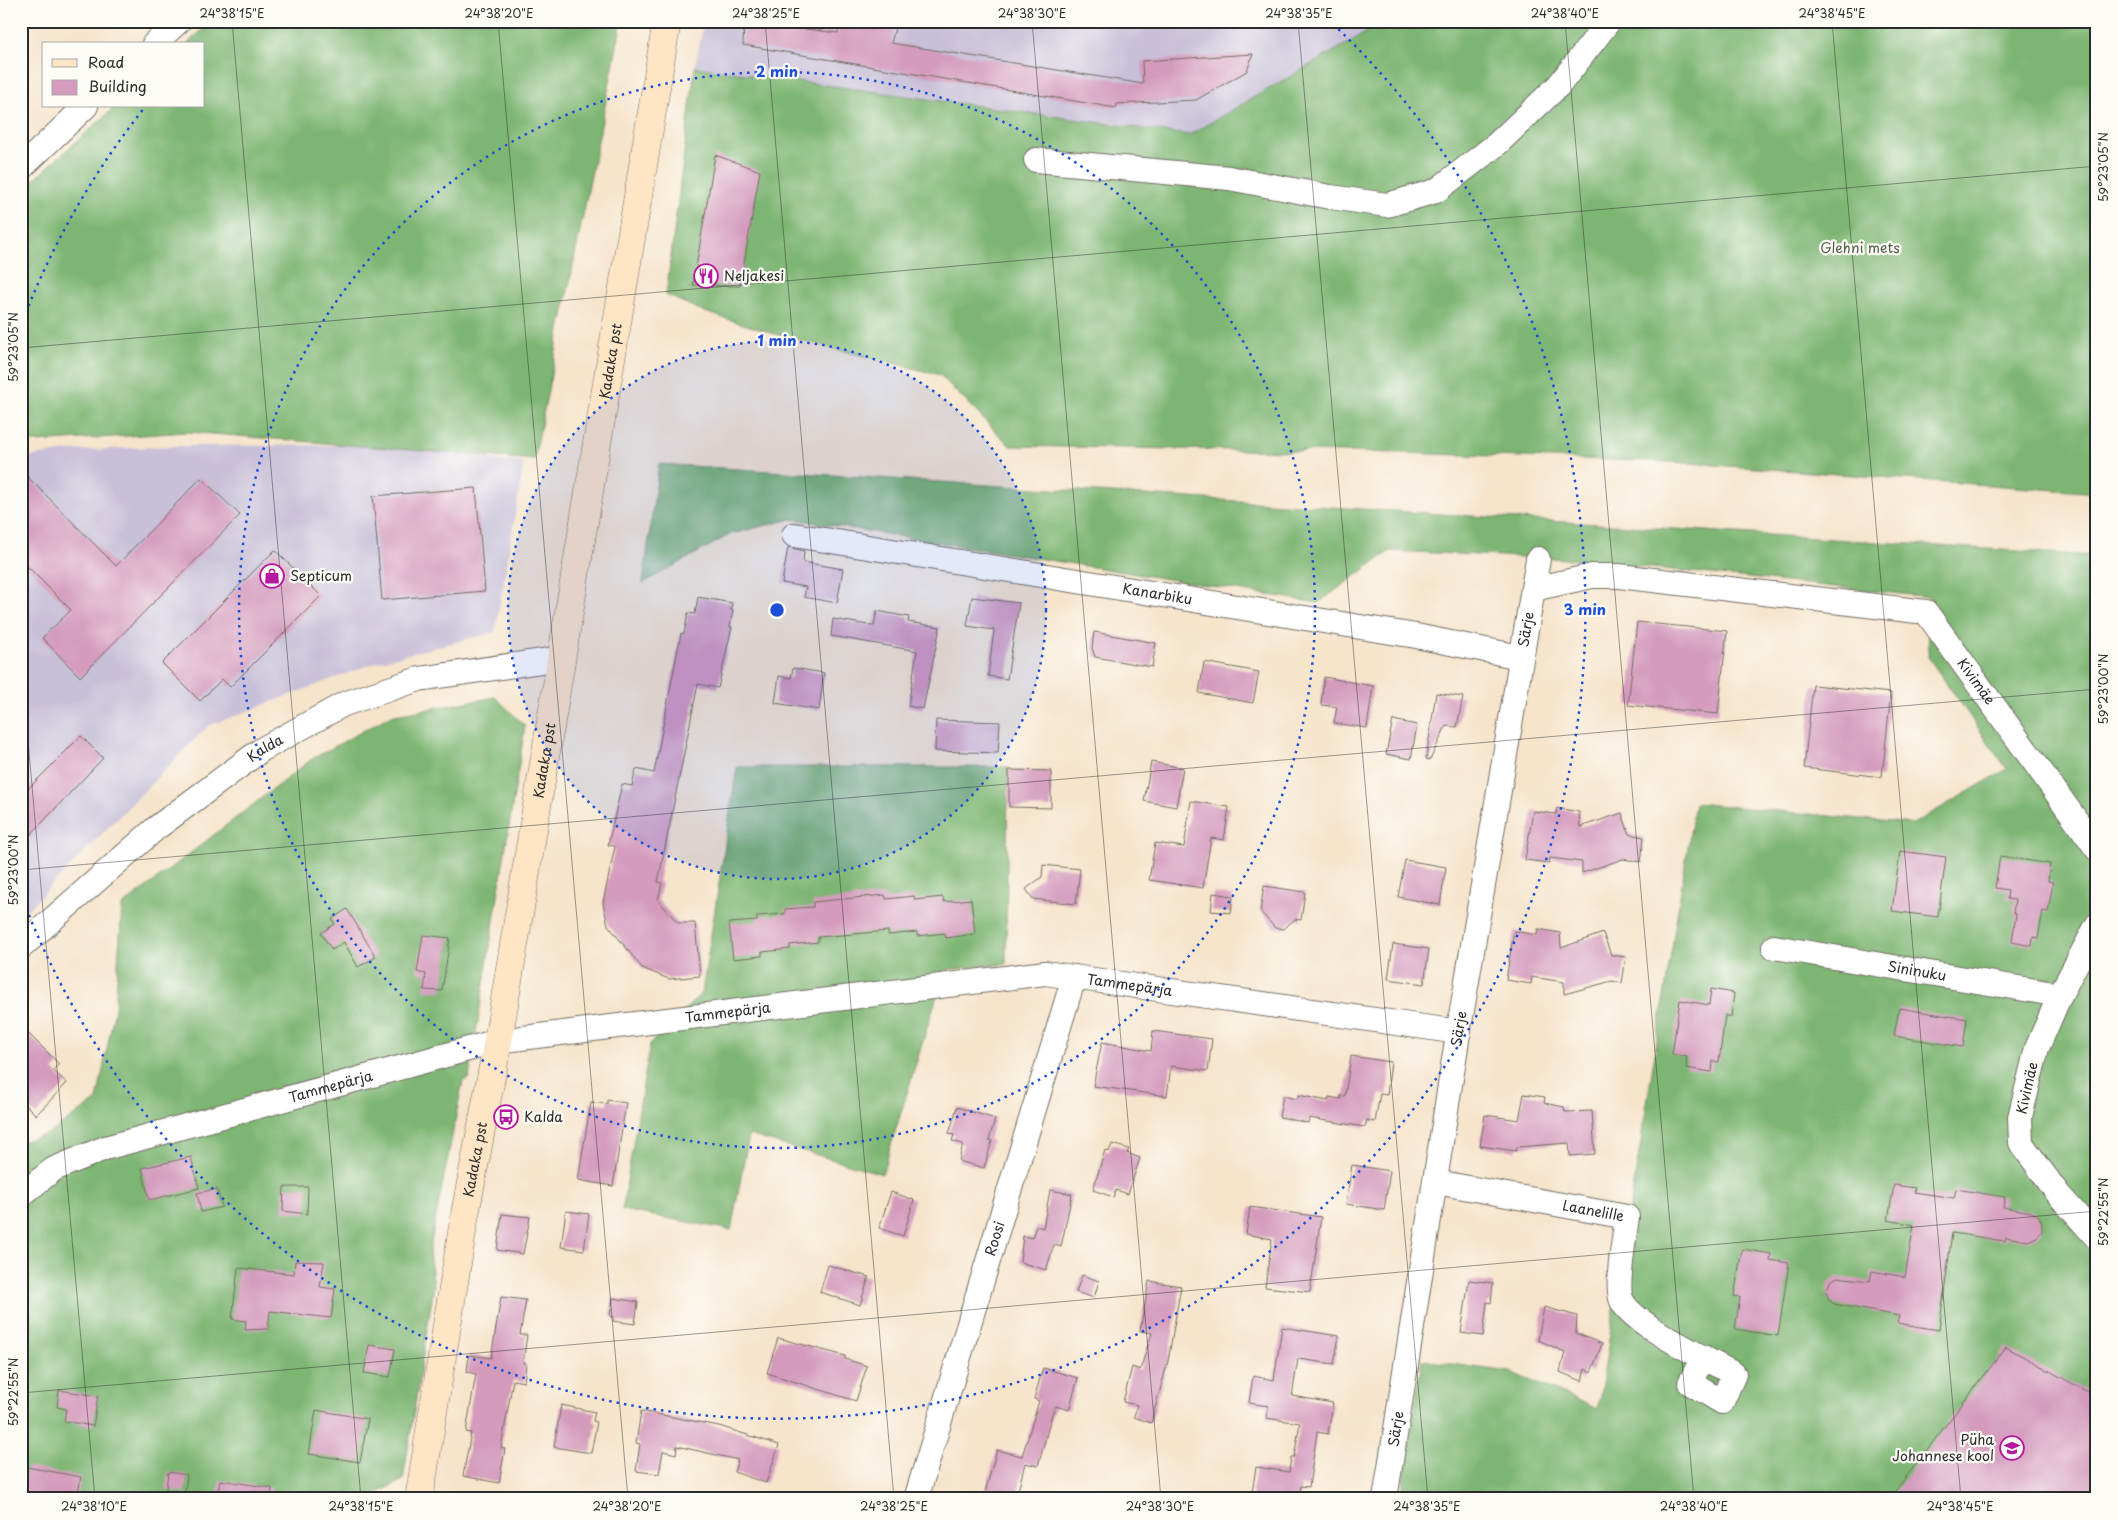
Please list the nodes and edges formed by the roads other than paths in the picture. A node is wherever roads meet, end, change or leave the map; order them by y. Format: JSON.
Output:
{"nodes":[{"id":1,"x":179,"y":21,"type":"edge"},
{"id":2,"x":667,"y":21,"type":"edge"},
{"id":3,"x":1609,"y":21,"type":"edge"},
{"id":4,"x":156,"y":42,"type":"edge"},
{"id":5,"x":84,"y":108,"type":"edge"},
{"id":6,"x":1036,"y":160,"type":"dead end"},
{"id":7,"x":21,"y":168,"type":"edge"},
{"id":8,"x":794,"y":535,"type":"dead end"},
{"id":9,"x":1538,"y":559,"type":"dead end"},
{"id":10,"x":1533,"y":588,"type":"junction"},
{"id":11,"x":1520,"y":657,"type":"junction"},
{"id":12,"x":562,"y":658,"type":"junction"},
{"id":13,"x":2097,"y":849,"type":"edge"},
{"id":14,"x":2097,"y":925,"type":"edge"},
{"id":15,"x":21,"y":947,"type":"edge"},
{"id":16,"x":1774,"y":947,"type":"dead end"},
{"id":17,"x":1074,"y":978,"type":"junction"},
{"id":18,"x":2060,"y":995,"type":"junction"},
{"id":19,"x":1459,"y":1032,"type":"junction"},
{"id":20,"x":498,"y":1041,"type":"junction"},
{"id":21,"x":1436,"y":1182,"type":"junction"},
{"id":22,"x":21,"y":1195,"type":"edge"},
{"id":23,"x":2097,"y":1238,"type":"edge"},
{"id":24,"x":1703,"y":1357,"type":"dead end"},
{"id":25,"x":419,"y":1499,"type":"edge"},
{"id":26,"x":916,"y":1499,"type":"edge"},
{"id":27,"x":1384,"y":1499,"type":"edge"}],
"edges":[{"from":1,"to":4,"type":"street"},
{"from":2,"to":12,"type":"main road","name":"Kadaka pst"},
{"from":3,"to":6,"type":"street"},
{"from":5,"to":7,"type":"street"},
{"from":8,"to":11,"type":"street","name":"Kanarbiku"},
{"from":9,"to":10,"type":"street","name":"Särje"},
{"from":10,"to":11,"type":"street","name":"Särje"},
{"from":10,"to":13,"type":"street","name":"Kivimäe"},
{"from":11,"to":19,"type":"street","name":"Särje"},
{"from":12,"to":15,"type":"street","name":"Kalda"},
{"from":12,"to":20,"type":"main road","name":"Kadaka pst"},
{"from":14,"to":18,"type":"street","name":"Kivimäe"},
{"from":16,"to":18,"type":"street","name":"Sininuku"},
{"from":17,"to":19,"type":"street","name":"Tammepärja"},
{"from":17,"to":20,"type":"street","name":"Tammepärja"},
{"from":17,"to":26,"type":"street","name":"Roosi"},
{"from":18,"to":23,"type":"street","name":"Kivimäe"},
{"from":19,"to":21,"type":"street","name":"Särje"},
{"from":20,"to":22,"type":"street","name":"Tammepärja"},
{"from":20,"to":25,"type":"main road","name":"Kadaka pst"},
{"from":21,"to":24,"type":"street","name":"Laanelille"},
{"from":21,"to":27,"type":"street","name":"Särje"}]}
